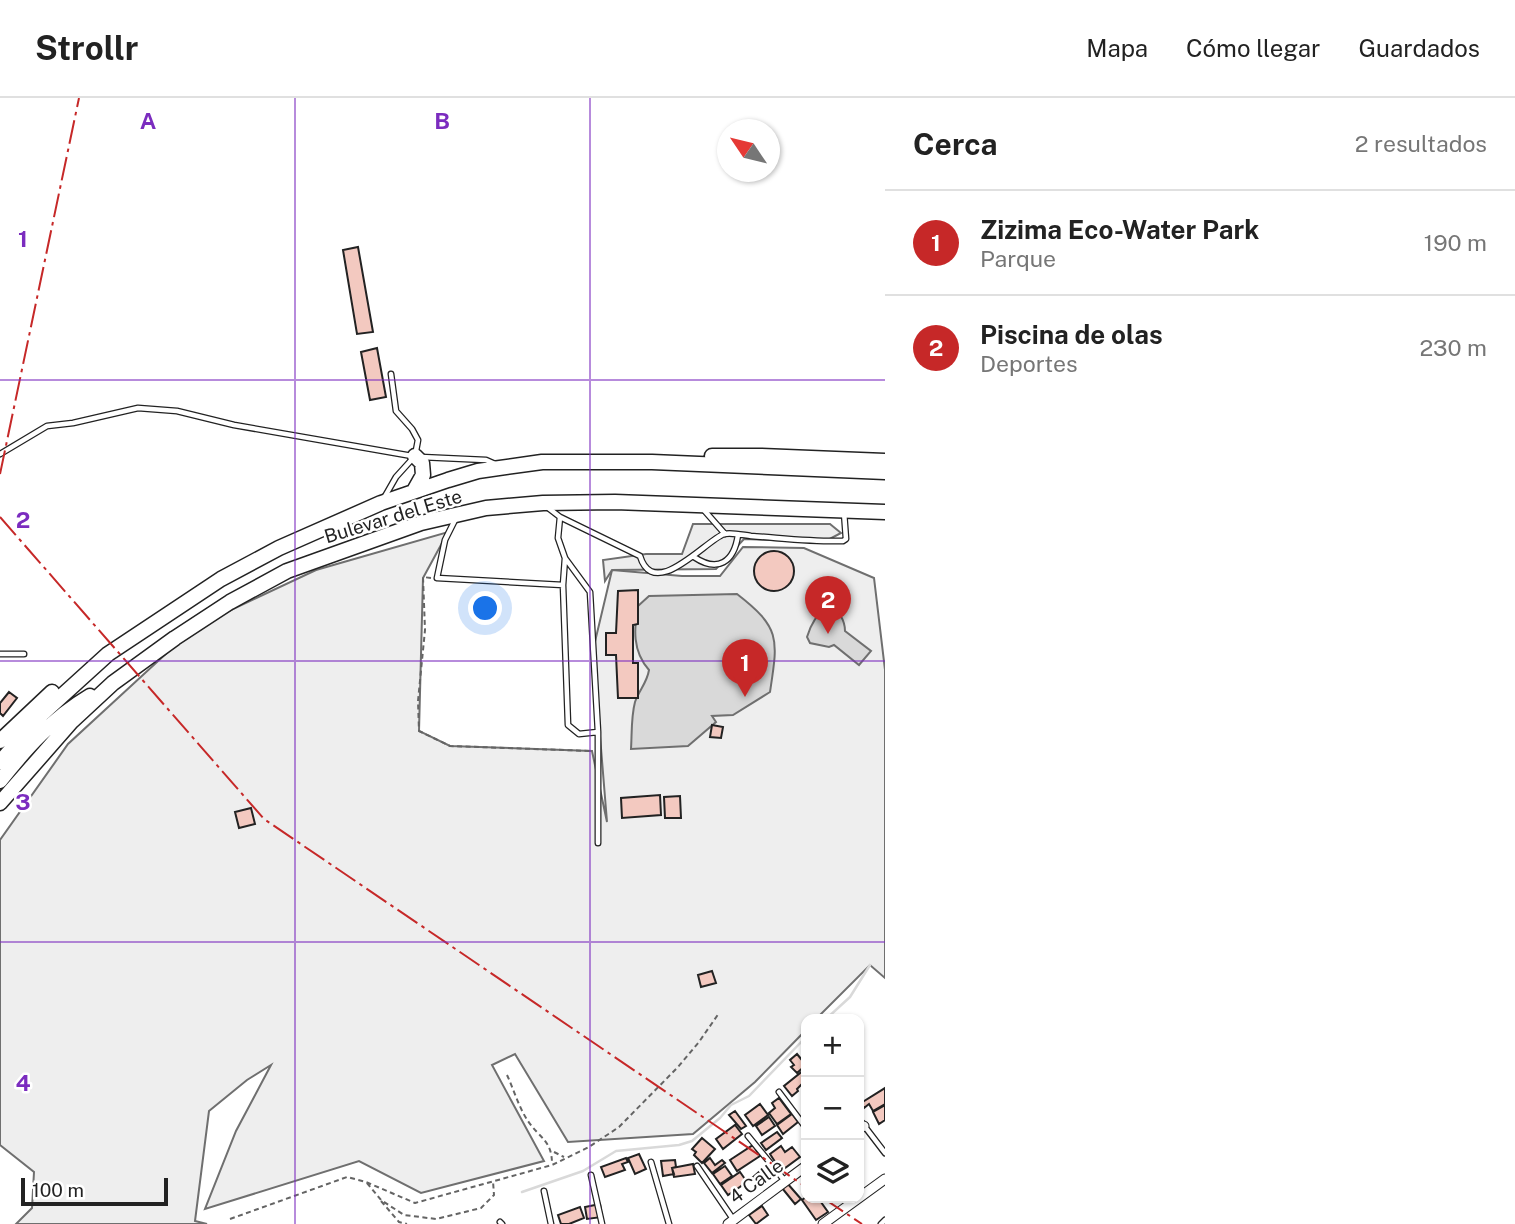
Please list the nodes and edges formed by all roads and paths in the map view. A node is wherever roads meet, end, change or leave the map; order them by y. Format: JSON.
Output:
{"nodes":[{"id":1,"x":391,"y":374,"type":"dead end"},
{"id":2,"x":0,"y":454,"type":"edge"},
{"id":3,"x":415,"y":456,"type":"junction"},
{"id":4,"x":885,"y":461,"type":"edge"},
{"id":5,"x":652,"y":462,"type":"junction"},
{"id":6,"x":502,"y":467,"type":"junction"},
{"id":7,"x":885,"y":472,"type":"edge"},
{"id":8,"x":414,"y":491,"type":"junction"},
{"id":9,"x":381,"y":503,"type":"junction"},
{"id":10,"x":543,"y":503,"type":"junction"},
{"id":11,"x":701,"y":506,"type":"junction"},
{"id":12,"x":844,"y":511,"type":"junction"},
{"id":13,"x":885,"y":512,"type":"edge"},
{"id":14,"x":458,"y":514,"type":"junction"},
{"id":15,"x":560,"y":517,"type":"junction"},
{"id":16,"x":725,"y":534,"type":"junction"},
{"id":17,"x":738,"y":535,"type":"junction"},
{"id":18,"x":694,"y":556,"type":"junction"},
{"id":19,"x":565,"y":558,"type":"junction"},
{"id":20,"x":437,"y":579,"type":"junction"},
{"id":21,"x":563,"y":585,"type":"junction"},
{"id":22,"x":0,"y":654,"type":"edge"},
{"id":23,"x":24,"y":654,"type":"dead end"},
{"id":24,"x":113,"y":683,"type":"junction"},
{"id":25,"x":598,"y":732,"type":"junction"},
{"id":26,"x":5,"y":745,"type":"edge"},
{"id":27,"x":593,"y":751,"type":"dead end"},
{"id":28,"x":0,"y":762,"type":"edge"},
{"id":29,"x":0,"y":781,"type":"edge"},
{"id":30,"x":0,"y":803,"type":"edge"},
{"id":31,"x":598,"y":843,"type":"dead end"},
{"id":32,"x":719,"y":1013,"type":"dead end"},
{"id":33,"x":507,"y":1075,"type":"dead end"},
{"id":34,"x":779,"y":1092,"type":"dead end"},
{"id":35,"x":801,"y":1121,"type":"edge"},
{"id":36,"x":864,"y":1129,"type":"edge"},
{"id":37,"x":748,"y":1136,"type":"dead end"},
{"id":38,"x":552,"y":1150,"type":"junction"},
{"id":39,"x":885,"y":1153,"type":"edge"},
{"id":40,"x":565,"y":1158,"type":"junction"},
{"id":41,"x":651,"y":1162,"type":"dead end"},
{"id":42,"x":552,"y":1165,"type":"junction"},
{"id":43,"x":697,"y":1166,"type":"dead end"},
{"id":44,"x":801,"y":1170,"type":"edge"},
{"id":45,"x":591,"y":1175,"type":"dead end"},
{"id":46,"x":885,"y":1179,"type":"edge"},
{"id":47,"x":493,"y":1181,"type":"junction"},
{"id":48,"x":785,"y":1181,"type":"junction"},
{"id":49,"x":366,"y":1182,"type":"junction"},
{"id":50,"x":544,"y":1191,"type":"dead end"},
{"id":51,"x":381,"y":1200,"type":"junction"},
{"id":52,"x":230,"y":1219,"type":"dead end"},
{"id":53,"x":436,"y":1219,"type":"junction"},
{"id":54,"x":885,"y":1220,"type":"edge"},
{"id":55,"x":730,"y":1222,"type":"edge"},
{"id":56,"x":407,"y":1224,"type":"edge"},
{"id":57,"x":433,"y":1224,"type":"edge"},
{"id":58,"x":551,"y":1224,"type":"edge"},
{"id":59,"x":602,"y":1224,"type":"edge"},
{"id":60,"x":669,"y":1224,"type":"edge"},
{"id":61,"x":823,"y":1224,"type":"edge"},
{"id":62,"x":881,"y":1224,"type":"edge"}],
"edges":[{"from":1,"to":3,"type":"lane"},
{"from":2,"to":3,"type":"lane"},
{"from":3,"to":6,"type":"lane"},
{"from":3,"to":8,"type":"highway"},
{"from":3,"to":9,"type":"lane"},
{"from":4,"to":5,"type":"highway"},
{"from":5,"to":6,"type":"highway","name":"Bulevar del Este"},
{"from":5,"to":7,"type":"highway","name":"Bulevar del Este"},
{"from":6,"to":8,"type":"highway","name":"Bulevar del Este"},
{"from":8,"to":9,"type":"highway","name":"Bulevar del Este"},
{"from":9,"to":26,"type":"highway","name":"Bulevar del Este"},
{"from":10,"to":11,"type":"highway","name":"Bulevar del Este"},
{"from":10,"to":14,"type":"highway","name":"Bulevar del Este"},
{"from":10,"to":15,"type":"lane"},
{"from":11,"to":12,"type":"highway","name":"Bulevar del Este"},
{"from":11,"to":16,"type":"lane"},
{"from":12,"to":13,"type":"highway","name":"Bulevar del Este"},
{"from":12,"to":17,"type":"lane"},
{"from":14,"to":20,"type":"lane"},
{"from":14,"to":24,"type":"highway","name":"Bulevar del Este"},
{"from":15,"to":18,"type":"lane"},
{"from":15,"to":19,"type":"lane"},
{"from":16,"to":17,"type":"lane"},
{"from":16,"to":18,"type":"lane"},
{"from":17,"to":18,"type":"lane"},
{"from":19,"to":21,"type":"lane"},
{"from":19,"to":25,"type":"lane"},
{"from":20,"to":21,"type":"lane"},
{"from":20,"to":27,"type":"path"},
{"from":21,"to":25,"type":"lane"},
{"from":22,"to":23,"type":"lane"},
{"from":24,"to":29,"type":"highway"},
{"from":24,"to":30,"type":"highway","name":"Bulevar del Este"},
{"from":25,"to":31,"type":"lane"},
{"from":26,"to":28,"type":"highway","name":"Bulevar del Este"},
{"from":32,"to":40,"type":"path"},
{"from":33,"to":38,"type":"path"},
{"from":34,"to":35,"type":"lane"},
{"from":36,"to":39,"type":"lane"},
{"from":37,"to":48,"type":"lane"},
{"from":38,"to":40,"type":"path"},
{"from":38,"to":42,"type":"path"},
{"from":40,"to":42,"type":"path"},
{"from":41,"to":60,"type":"lane"},
{"from":42,"to":47,"type":"path"},
{"from":43,"to":55,"type":"lane"},
{"from":44,"to":48,"type":"street","name":"4 Calle"},
{"from":45,"to":59,"type":"lane"},
{"from":46,"to":61,"type":"street"},
{"from":47,"to":49,"type":"path"},
{"from":47,"to":53,"type":"path"},
{"from":48,"to":55,"type":"street","name":"4 Calle"},
{"from":49,"to":51,"type":"path"},
{"from":49,"to":52,"type":"path"},
{"from":50,"to":58,"type":"lane"},
{"from":51,"to":53,"type":"path"},
{"from":51,"to":56,"type":"path"},
{"from":53,"to":57,"type":"path"},
{"from":54,"to":62,"type":"lane"}]}
